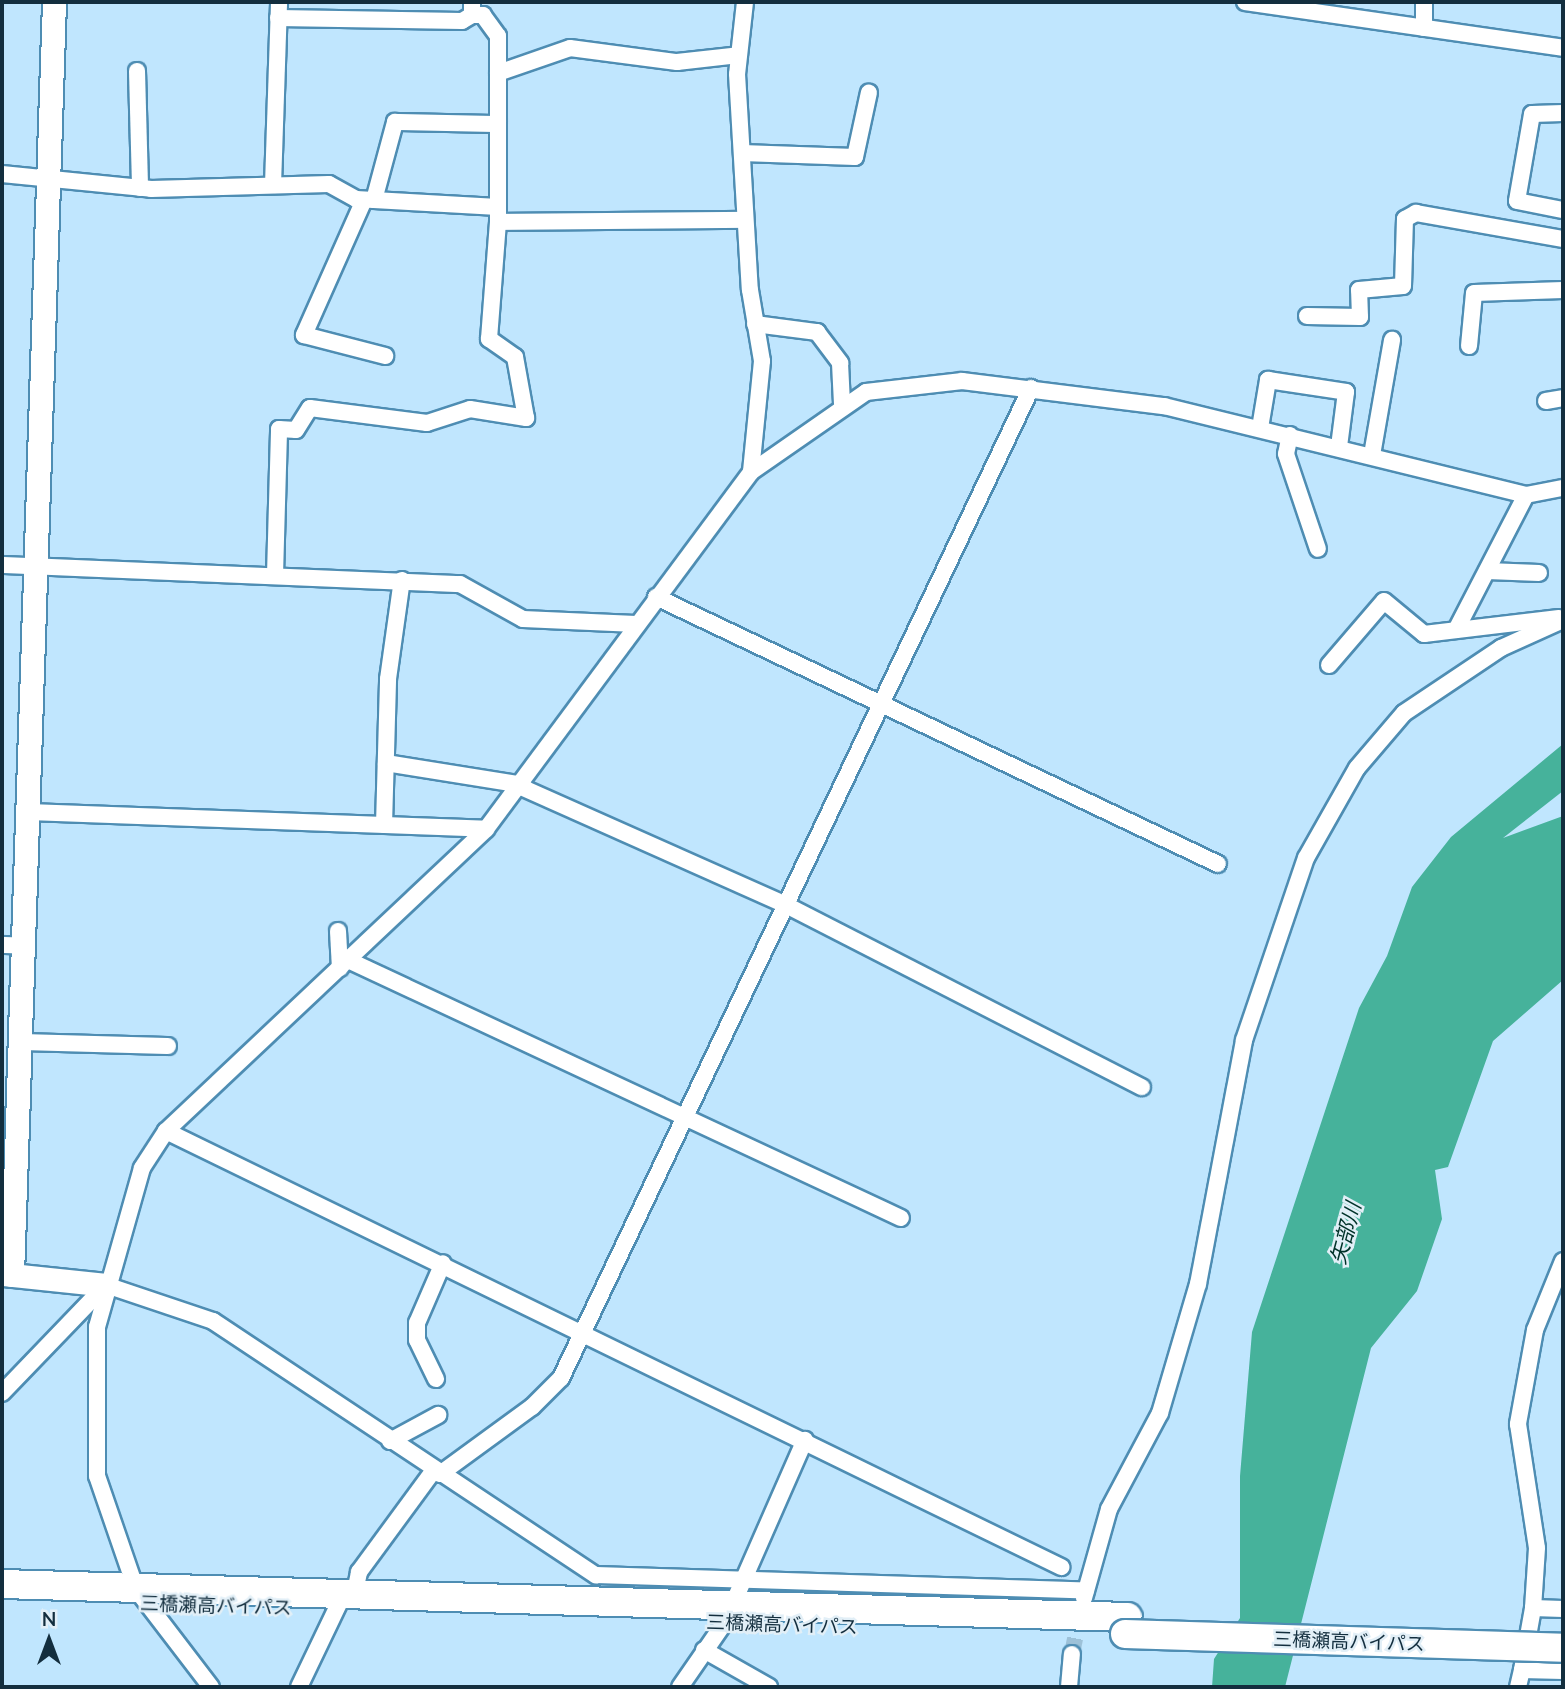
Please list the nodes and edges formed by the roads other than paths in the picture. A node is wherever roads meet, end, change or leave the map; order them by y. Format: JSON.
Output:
{"nodes":[{"id":1,"x":54,"y":2,"type":"edge"},
{"id":2,"x":745,"y":2,"type":"edge"},
{"id":3,"x":1245,"y":2,"type":"edge"},
{"id":4,"x":1424,"y":2,"type":"edge"},
{"id":5,"x":472,"y":8,"type":"edge"},
{"id":6,"x":278,"y":10,"type":"edge"},
{"id":7,"x":1424,"y":28,"type":"junction"},
{"id":8,"x":1563,"y":48,"type":"edge"},
{"id":9,"x":739,"y":55,"type":"junction"},
{"id":10,"x":137,"y":71,"type":"dead end"},
{"id":11,"x":498,"y":73,"type":"junction"},
{"id":12,"x":869,"y":92,"type":"dead end"},
{"id":13,"x":1563,"y":113,"type":"edge"},
{"id":14,"x":498,"y":124,"type":"junction"},
{"id":15,"x":742,"y":153,"type":"junction"},
{"id":16,"x":2,"y":174,"type":"edge"},
{"id":17,"x":48,"y":176,"type":"junction"},
{"id":18,"x":273,"y":185,"type":"junction"},
{"id":19,"x":140,"y":188,"type":"junction"},
{"id":20,"x":369,"y":200,"type":"junction"},
{"id":21,"x":1563,"y":210,"type":"edge"},
{"id":22,"x":498,"y":215,"type":"junction"},
{"id":23,"x":746,"y":220,"type":"junction"},
{"id":24,"x":1563,"y":239,"type":"edge"},
{"id":25,"x":1563,"y":290,"type":"edge"},
{"id":26,"x":1307,"y":316,"type":"dead end"},
{"id":27,"x":755,"y":324,"type":"junction"},
{"id":28,"x":1392,"y":340,"type":"dead end"},
{"id":29,"x":1469,"y":346,"type":"dead end"},
{"id":30,"x":385,"y":356,"type":"dead end"},
{"id":31,"x":1031,"y":388,"type":"junction"},
{"id":32,"x":1563,"y":398,"type":"edge"},
{"id":33,"x":1546,"y":401,"type":"dead end"},
{"id":34,"x":842,"y":404,"type":"junction"},
{"id":35,"x":1260,"y":428,"type":"junction"},
{"id":36,"x":1290,"y":435,"type":"junction"},
{"id":37,"x":1339,"y":447,"type":"junction"},
{"id":38,"x":1372,"y":455,"type":"junction"},
{"id":39,"x":751,"y":472,"type":"junction"},
{"id":40,"x":1563,"y":488,"type":"edge"},
{"id":41,"x":1526,"y":495,"type":"junction"},
{"id":42,"x":1318,"y":549,"type":"dead end"},
{"id":43,"x":2,"y":565,"type":"edge"},
{"id":44,"x":36,"y":566,"type":"junction"},
{"id":45,"x":1487,"y":571,"type":"junction"},
{"id":46,"x":1539,"y":573,"type":"dead end"},
{"id":47,"x":275,"y":575,"type":"junction"},
{"id":48,"x":402,"y":580,"type":"junction"},
{"id":49,"x":656,"y":597,"type":"junction"},
{"id":50,"x":1563,"y":619,"type":"edge"},
{"id":51,"x":636,"y":624,"type":"junction"},
{"id":52,"x":1457,"y":630,"type":"junction"},
{"id":53,"x":1329,"y":665,"type":"dead end"},
{"id":54,"x":882,"y":703,"type":"junction"},
{"id":55,"x":386,"y":763,"type":"junction"},
{"id":56,"x":522,"y":786,"type":"junction"},
{"id":57,"x":30,"y":812,"type":"junction"},
{"id":58,"x":384,"y":825,"type":"junction"},
{"id":59,"x":486,"y":829,"type":"junction"},
{"id":60,"x":1218,"y":864,"type":"dead end"},
{"id":61,"x":784,"y":904,"type":"junction"},
{"id":62,"x":338,"y":931,"type":"dead end"},
{"id":63,"x":13,"y":945,"type":"edge"},
{"id":64,"x":344,"y":964,"type":"junction"},
{"id":65,"x":21,"y":1042,"type":"junction"},
{"id":66,"x":168,"y":1046,"type":"dead end"},
{"id":67,"x":1142,"y":1087,"type":"dead end"},
{"id":68,"x":685,"y":1112,"type":"junction"},
{"id":69,"x":166,"y":1130,"type":"junction"},
{"id":70,"x":901,"y":1218,"type":"dead end"},
{"id":71,"x":1563,"y":1261,"type":"edge"},
{"id":72,"x":443,"y":1263,"type":"junction"},
{"id":73,"x":7,"y":1274,"type":"edge"},
{"id":74,"x":106,"y":1285,"type":"junction"},
{"id":75,"x":583,"y":1330,"type":"junction"},
{"id":76,"x":436,"y":1379,"type":"dead end"},
{"id":77,"x":2,"y":1393,"type":"edge"},
{"id":78,"x":438,"y":1415,"type":"dead end"},
{"id":79,"x":805,"y":1440,"type":"junction"},
{"id":80,"x":390,"y":1441,"type":"junction"},
{"id":81,"x":437,"y":1472,"type":"junction"},
{"id":82,"x":1061,"y":1567,"type":"dead end"},
{"id":83,"x":2,"y":1584,"type":"edge"},
{"id":84,"x":142,"y":1596,"type":"junction"},
{"id":85,"x":2,"y":1597,"type":"edge"},
{"id":86,"x":345,"y":1600,"type":"junction"},
{"id":87,"x":731,"y":1602,"type":"junction"},
{"id":88,"x":1533,"y":1608,"type":"junction"},
{"id":89,"x":1563,"y":1609,"type":"edge"},
{"id":90,"x":1126,"y":1625,"type":"junction"},
{"id":91,"x":1563,"y":1630,"type":"edge"},
{"id":92,"x":1563,"y":1648,"type":"edge"},
{"id":93,"x":705,"y":1650,"type":"junction"},
{"id":94,"x":1072,"y":1654,"type":"tunnel mouth"},
{"id":95,"x":1522,"y":1670,"type":"junction"},
{"id":96,"x":1563,"y":1671,"type":"edge"},
{"id":97,"x":211,"y":1687,"type":"edge"},
{"id":98,"x":299,"y":1687,"type":"edge"},
{"id":99,"x":680,"y":1687,"type":"edge"},
{"id":100,"x":769,"y":1687,"type":"edge"},
{"id":101,"x":1069,"y":1687,"type":"edge"},
{"id":102,"x":1518,"y":1687,"type":"edge"}],
"edges":[{"from":1,"to":17,"type":"street"},
{"from":2,"to":9,"type":"street"},
{"from":3,"to":7,"type":"street"},
{"from":4,"to":7,"type":"street"},
{"from":5,"to":6,"type":"street"},
{"from":5,"to":11,"type":"street"},
{"from":6,"to":18,"type":"street"},
{"from":7,"to":8,"type":"street"},
{"from":9,"to":11,"type":"street"},
{"from":9,"to":15,"type":"street"},
{"from":10,"to":19,"type":"street"},
{"from":11,"to":14,"type":"street"},
{"from":12,"to":15,"type":"street"},
{"from":13,"to":21,"type":"street"},
{"from":14,"to":20,"type":"street"},
{"from":14,"to":22,"type":"street"},
{"from":15,"to":23,"type":"street"},
{"from":16,"to":17,"type":"street"},
{"from":17,"to":19,"type":"street"},
{"from":17,"to":44,"type":"street"},
{"from":18,"to":19,"type":"street"},
{"from":18,"to":20,"type":"street"},
{"from":20,"to":22,"type":"street"},
{"from":20,"to":30,"type":"street"},
{"from":22,"to":23,"type":"street"},
{"from":22,"to":47,"type":"street"},
{"from":23,"to":27,"type":"street"},
{"from":24,"to":26,"type":"street"},
{"from":25,"to":29,"type":"street"},
{"from":27,"to":34,"type":"street"},
{"from":27,"to":39,"type":"street"},
{"from":28,"to":38,"type":"street"},
{"from":31,"to":34,"type":"street"},
{"from":31,"to":35,"type":"street"},
{"from":31,"to":54,"type":"street"},
{"from":32,"to":33,"type":"street"},
{"from":34,"to":39,"type":"street"},
{"from":35,"to":36,"type":"street"},
{"from":35,"to":37,"type":"street"},
{"from":36,"to":37,"type":"street"},
{"from":36,"to":42,"type":"street"},
{"from":37,"to":38,"type":"street"},
{"from":38,"to":41,"type":"street"},
{"from":39,"to":49,"type":"street"},
{"from":40,"to":41,"type":"street"},
{"from":41,"to":45,"type":"street"},
{"from":43,"to":44,"type":"street"},
{"from":44,"to":47,"type":"street"},
{"from":44,"to":57,"type":"street"},
{"from":45,"to":46,"type":"street"},
{"from":45,"to":52,"type":"street"},
{"from":47,"to":48,"type":"street"},
{"from":48,"to":51,"type":"street"},
{"from":48,"to":55,"type":"street"},
{"from":49,"to":51,"type":"street"},
{"from":49,"to":54,"type":"street"},
{"from":50,"to":52,"type":"street"},
{"from":50,"to":87,"type":"street"},
{"from":51,"to":56,"type":"street"},
{"from":52,"to":53,"type":"street"},
{"from":54,"to":60,"type":"street"},
{"from":54,"to":61,"type":"street"},
{"from":55,"to":56,"type":"street"},
{"from":55,"to":58,"type":"street"},
{"from":56,"to":59,"type":"street"},
{"from":56,"to":61,"type":"street"},
{"from":57,"to":58,"type":"street"},
{"from":57,"to":63,"type":"street"},
{"from":58,"to":59,"type":"street"},
{"from":59,"to":64,"type":"street"},
{"from":61,"to":67,"type":"street"},
{"from":61,"to":68,"type":"street"},
{"from":62,"to":64,"type":"street"},
{"from":63,"to":65,"type":"street"},
{"from":64,"to":68,"type":"street"},
{"from":64,"to":69,"type":"street"},
{"from":65,"to":66,"type":"street"},
{"from":65,"to":73,"type":"street"},
{"from":68,"to":70,"type":"street"},
{"from":68,"to":75,"type":"street"},
{"from":69,"to":72,"type":"street"},
{"from":69,"to":74,"type":"street"},
{"from":71,"to":88,"type":"street"},
{"from":72,"to":75,"type":"street"},
{"from":72,"to":76,"type":"street"},
{"from":73,"to":74,"type":"street"},
{"from":74,"to":77,"type":"street"},
{"from":74,"to":80,"type":"street"},
{"from":74,"to":84,"type":"street"},
{"from":75,"to":79,"type":"street"},
{"from":75,"to":81,"type":"street"},
{"from":78,"to":80,"type":"street"},
{"from":79,"to":82,"type":"street"},
{"from":79,"to":87,"type":"street"},
{"from":80,"to":81,"type":"street"},
{"from":81,"to":86,"type":"street"},
{"from":81,"to":87,"type":"street"},
{"from":83,"to":84,"type":"highway","name":"三橋瀬高バイパス"},
{"from":84,"to":85,"type":"highway","name":"三橋瀬高バイパス"},
{"from":84,"to":86,"type":"highway","name":"三橋瀬高バイパス"},
{"from":84,"to":97,"type":"street"},
{"from":86,"to":87,"type":"highway","name":"三橋瀬高バイパス"},
{"from":86,"to":98,"type":"street"},
{"from":87,"to":90,"type":"highway","name":"三橋瀬高バイパス"},
{"from":87,"to":93,"type":"street"},
{"from":88,"to":89,"type":"street"},
{"from":88,"to":95,"type":"street"},
{"from":90,"to":91,"type":"highway","name":"三橋瀬高バイパス"},
{"from":90,"to":92,"type":"highway","name":"三橋瀬高バイパス","bridge":true},
{"from":93,"to":99,"type":"street"},
{"from":93,"to":100,"type":"street"},
{"from":94,"to":101,"type":"street"},
{"from":95,"to":96,"type":"street"},
{"from":95,"to":102,"type":"street"}]}
